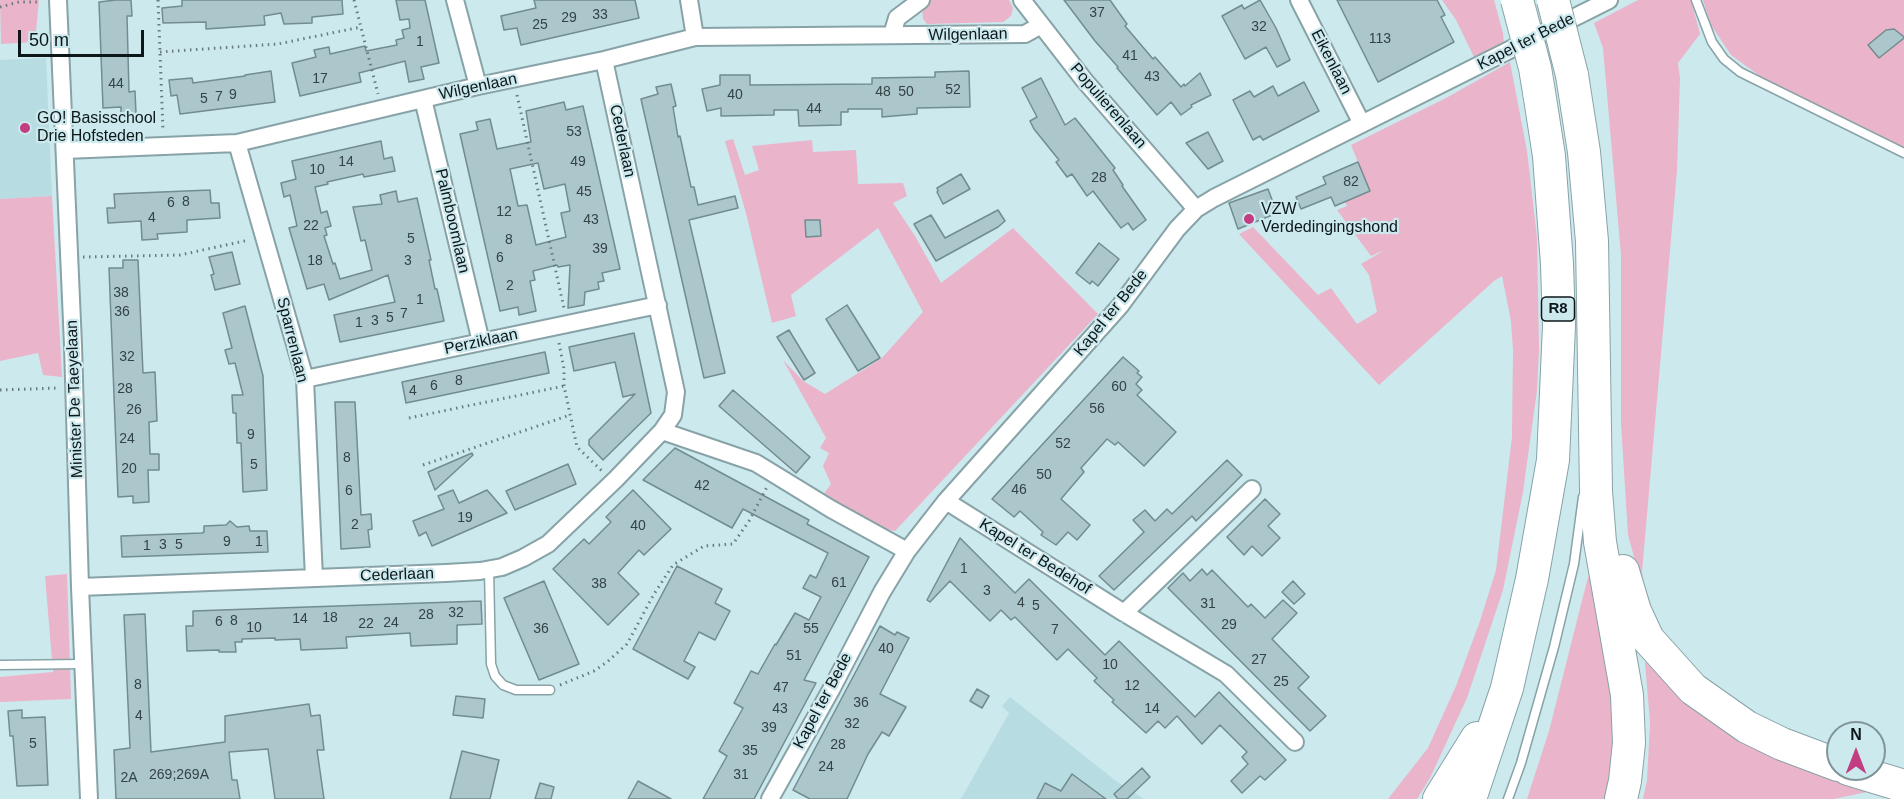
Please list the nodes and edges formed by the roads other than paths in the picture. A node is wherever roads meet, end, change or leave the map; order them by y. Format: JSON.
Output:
{"nodes":[{"id":1,"x":455,"y":0,"type":"edge"},
{"id":2,"x":689,"y":0,"type":"edge"},
{"id":3,"x":921,"y":0,"type":"edge"},
{"id":4,"x":1023,"y":0,"type":"edge"},
{"id":5,"x":1299,"y":0,"type":"edge"},
{"id":6,"x":1517,"y":0,"type":"edge"},
{"id":7,"x":1553,"y":0,"type":"edge"},
{"id":8,"x":1609,"y":0,"type":"edge"},
{"id":9,"x":1696,"y":0,"type":"edge"},
{"id":10,"x":58,"y":1,"type":"edge"},
{"id":11,"x":1041,"y":24,"type":"junction"},
{"id":12,"x":892,"y":35,"type":"junction"},
{"id":13,"x":695,"y":37,"type":"junction"},
{"id":14,"x":604,"y":60,"type":"junction"},
{"id":15,"x":478,"y":86,"type":"junction"},
{"id":16,"x":423,"y":99,"type":"junction"},
{"id":17,"x":1362,"y":124,"type":"junction"},
{"id":18,"x":237,"y":143,"type":"junction"},
{"id":19,"x":65,"y":150,"type":"junction"},
{"id":20,"x":1904,"y":153,"type":"edge"},
{"id":21,"x":1196,"y":209,"type":"junction"},
{"id":22,"x":658,"y":306,"type":"junction"},
{"id":23,"x":481,"y":342,"type":"junction"},
{"id":24,"x":304,"y":379,"type":"junction"},
{"id":25,"x":1595,"y":411,"type":"junction"},
{"id":26,"x":662,"y":431,"type":"junction"},
{"id":27,"x":1586,"y":478,"type":"dead end"},
{"id":28,"x":1252,"y":489,"type":"dead end"},
{"id":29,"x":1584,"y":489,"type":"dead end"},
{"id":30,"x":946,"y":501,"type":"junction"},
{"id":31,"x":907,"y":551,"type":"junction"},
{"id":32,"x":489,"y":569,"type":"junction"},
{"id":33,"x":314,"y":578,"type":"junction"},
{"id":34,"x":80,"y":587,"type":"junction"},
{"id":35,"x":1124,"y":613,"type":"junction"},
{"id":36,"x":83,"y":664,"type":"junction"},
{"id":37,"x":0,"y":665,"type":"edge"},
{"id":38,"x":1507,"y":688,"type":"junction"},
{"id":39,"x":550,"y":690,"type":"road end"},
{"id":40,"x":1295,"y":742,"type":"dead end"},
{"id":41,"x":1826,"y":760,"type":"edge"},
{"id":42,"x":1886,"y":781,"type":"edge"},
{"id":43,"x":1904,"y":786,"type":"edge"},
{"id":44,"x":89,"y":799,"type":"edge"},
{"id":45,"x":770,"y":799,"type":"edge"},
{"id":46,"x":1439,"y":799,"type":"edge"},
{"id":47,"x":1470,"y":799,"type":"edge"},
{"id":48,"x":1508,"y":799,"type":"edge"},
{"id":49,"x":1622,"y":799,"type":"edge"}],
"edges":[{"from":1,"to":15,"type":"street"},
{"from":2,"to":13,"type":"street"},
{"from":3,"to":12,"type":"street"},
{"from":4,"to":11,"type":"street","name":"Populierenlaan"},
{"from":5,"to":17,"type":"street","name":"Eikenlaan"},
{"from":6,"to":38,"type":"highway","number":"R8","bridge":true},
{"from":7,"to":25,"type":"highway","number":"R8","bridge":true},
{"from":8,"to":17,"type":"street","name":"Kapel ter Bede"},
{"from":9,"to":20,"type":"lane"},
{"from":10,"to":19,"type":"street","name":"Minister De Taeyelaan"},
{"from":11,"to":12,"type":"street","name":"Wilgenlaan"},
{"from":11,"to":21,"type":"street","name":"Populierenlaan"},
{"from":12,"to":13,"type":"street","name":"Wilgenlaan"},
{"from":13,"to":14,"type":"street","name":"Wilgenlaan"},
{"from":14,"to":15,"type":"street","name":"Wilgenlaan"},
{"from":14,"to":22,"type":"street","name":"Cederlaan"},
{"from":15,"to":16,"type":"street","name":"Wilgenlaan"},
{"from":16,"to":18,"type":"street","name":"Wilgenlaan"},
{"from":16,"to":23,"type":"street","name":"Palmboomlaan"},
{"from":17,"to":21,"type":"street","name":"Kapel ter Bede"},
{"from":18,"to":19,"type":"street","name":"Wilgenlaan"},
{"from":18,"to":24,"type":"street","name":"Sparrenlaan"},
{"from":19,"to":34,"type":"street","name":"Minister De Taeyelaan"},
{"from":21,"to":30,"type":"street","name":"Kapel ter Bede"},
{"from":22,"to":23,"type":"street","name":"Perziklaan"},
{"from":22,"to":26,"type":"street","name":"Cederlaan"},
{"from":23,"to":24,"type":"street","name":"Perziklaan"},
{"from":24,"to":33,"type":"street","name":"Sparrenlaan"},
{"from":25,"to":27,"type":"lane"},
{"from":25,"to":41,"type":"highway"},
{"from":25,"to":49,"type":"highway"},
{"from":26,"to":31,"type":"street"},
{"from":26,"to":32,"type":"street","name":"Cederlaan"},
{"from":28,"to":35,"type":"street"},
{"from":29,"to":48,"type":"lane"},
{"from":30,"to":31,"type":"street","name":"Kapel ter Bede"},
{"from":30,"to":35,"type":"street","name":"Kapel ter Bedehof"},
{"from":31,"to":45,"type":"street","name":"Kapel ter Bede"},
{"from":32,"to":33,"type":"street","name":"Cederlaan"},
{"from":32,"to":39,"type":"lane"},
{"from":33,"to":34,"type":"street","name":"Cederlaan"},
{"from":34,"to":36,"type":"street","name":"Minister De Taeyelaan"},
{"from":35,"to":40,"type":"street","name":"Kapel ter Bedehof"},
{"from":36,"to":37,"type":"lane"},
{"from":36,"to":44,"type":"street","name":"Minister De Taeyelaan"},
{"from":38,"to":46,"type":"highway","number":"R8"},
{"from":38,"to":47,"type":"highway","number":"R8"},
{"from":42,"to":43,"type":"highway"}]}
